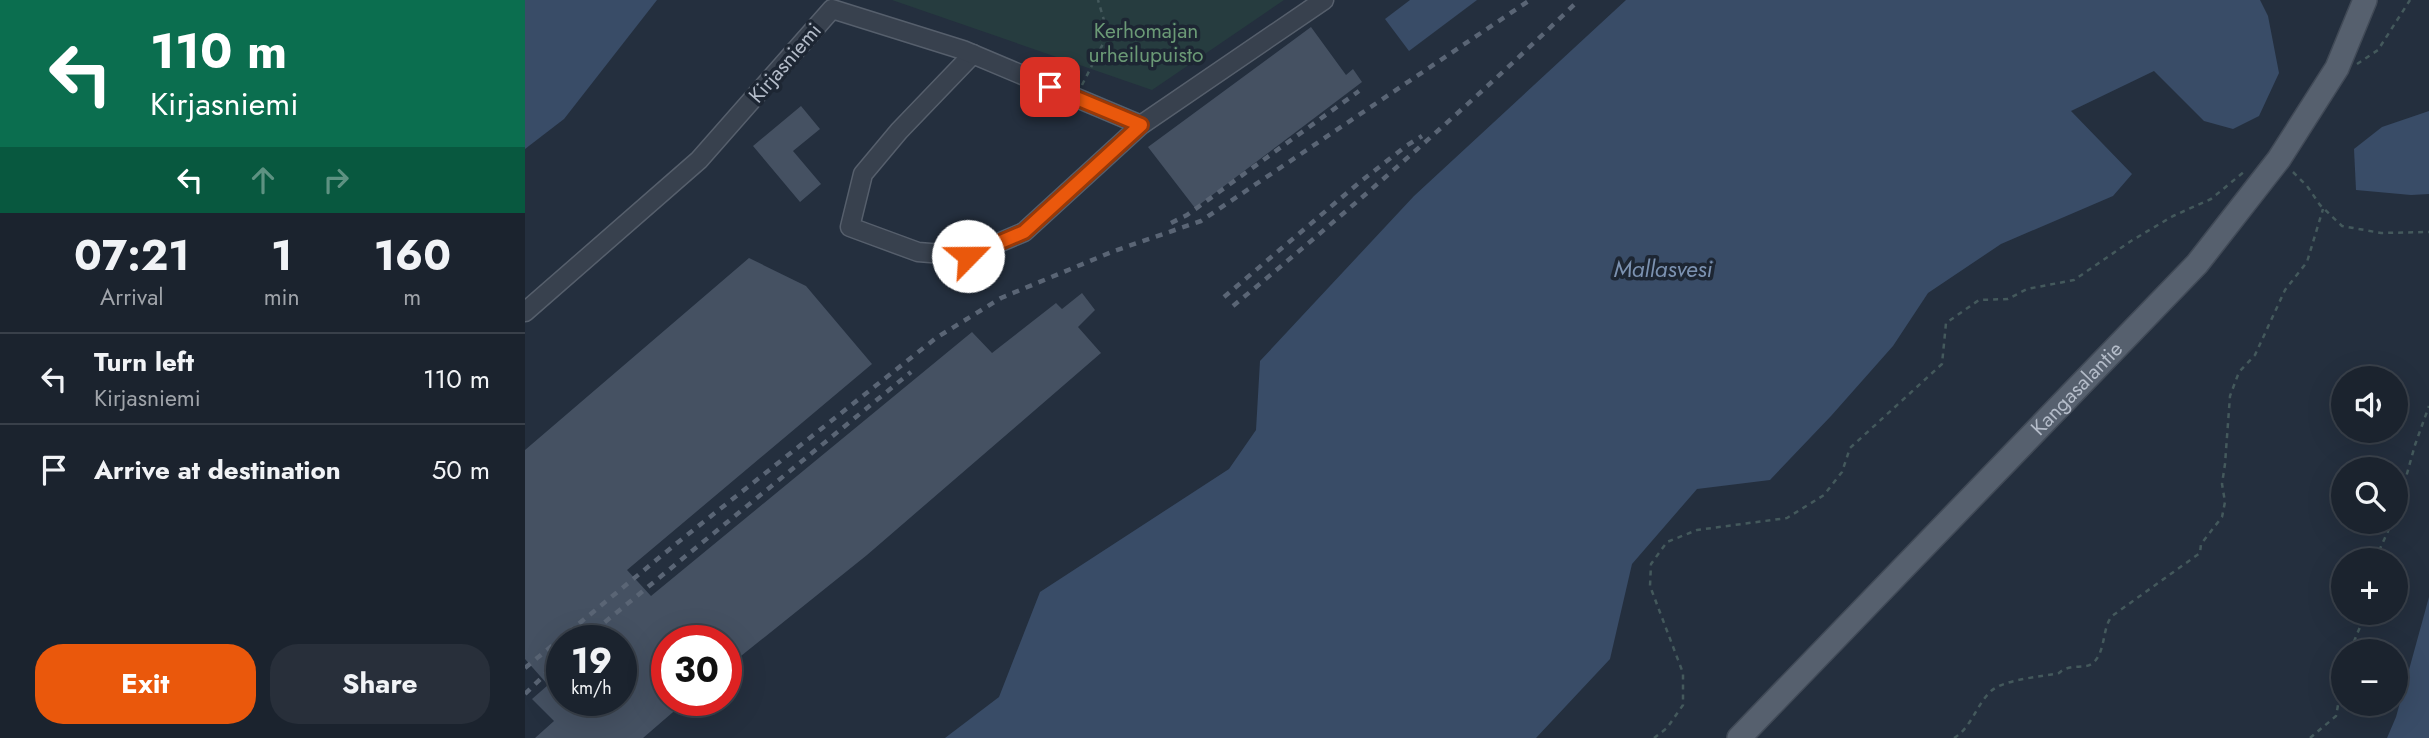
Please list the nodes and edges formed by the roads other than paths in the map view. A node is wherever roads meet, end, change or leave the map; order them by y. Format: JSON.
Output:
{"nodes":[{"id":1,"x":1324,"y":0,"type":"edge"},
{"id":2,"x":2365,"y":0,"type":"edge"},
{"id":3,"x":973,"y":54,"type":"junction"},
{"id":4,"x":1141,"y":125,"type":"junction"},
{"id":5,"x":525,"y":312,"type":"edge"},
{"id":6,"x":1739,"y":738,"type":"edge"}],
"edges":[{"from":1,"to":4,"type":"street"},
{"from":2,"to":6,"type":"main road","name":"Kangasalantie"},
{"from":3,"to":4,"type":"street","name":"Kirjasniemi"},
{"from":3,"to":4,"type":"street"},
{"from":3,"to":5,"type":"street","name":"Kirjasniemi"}]}
